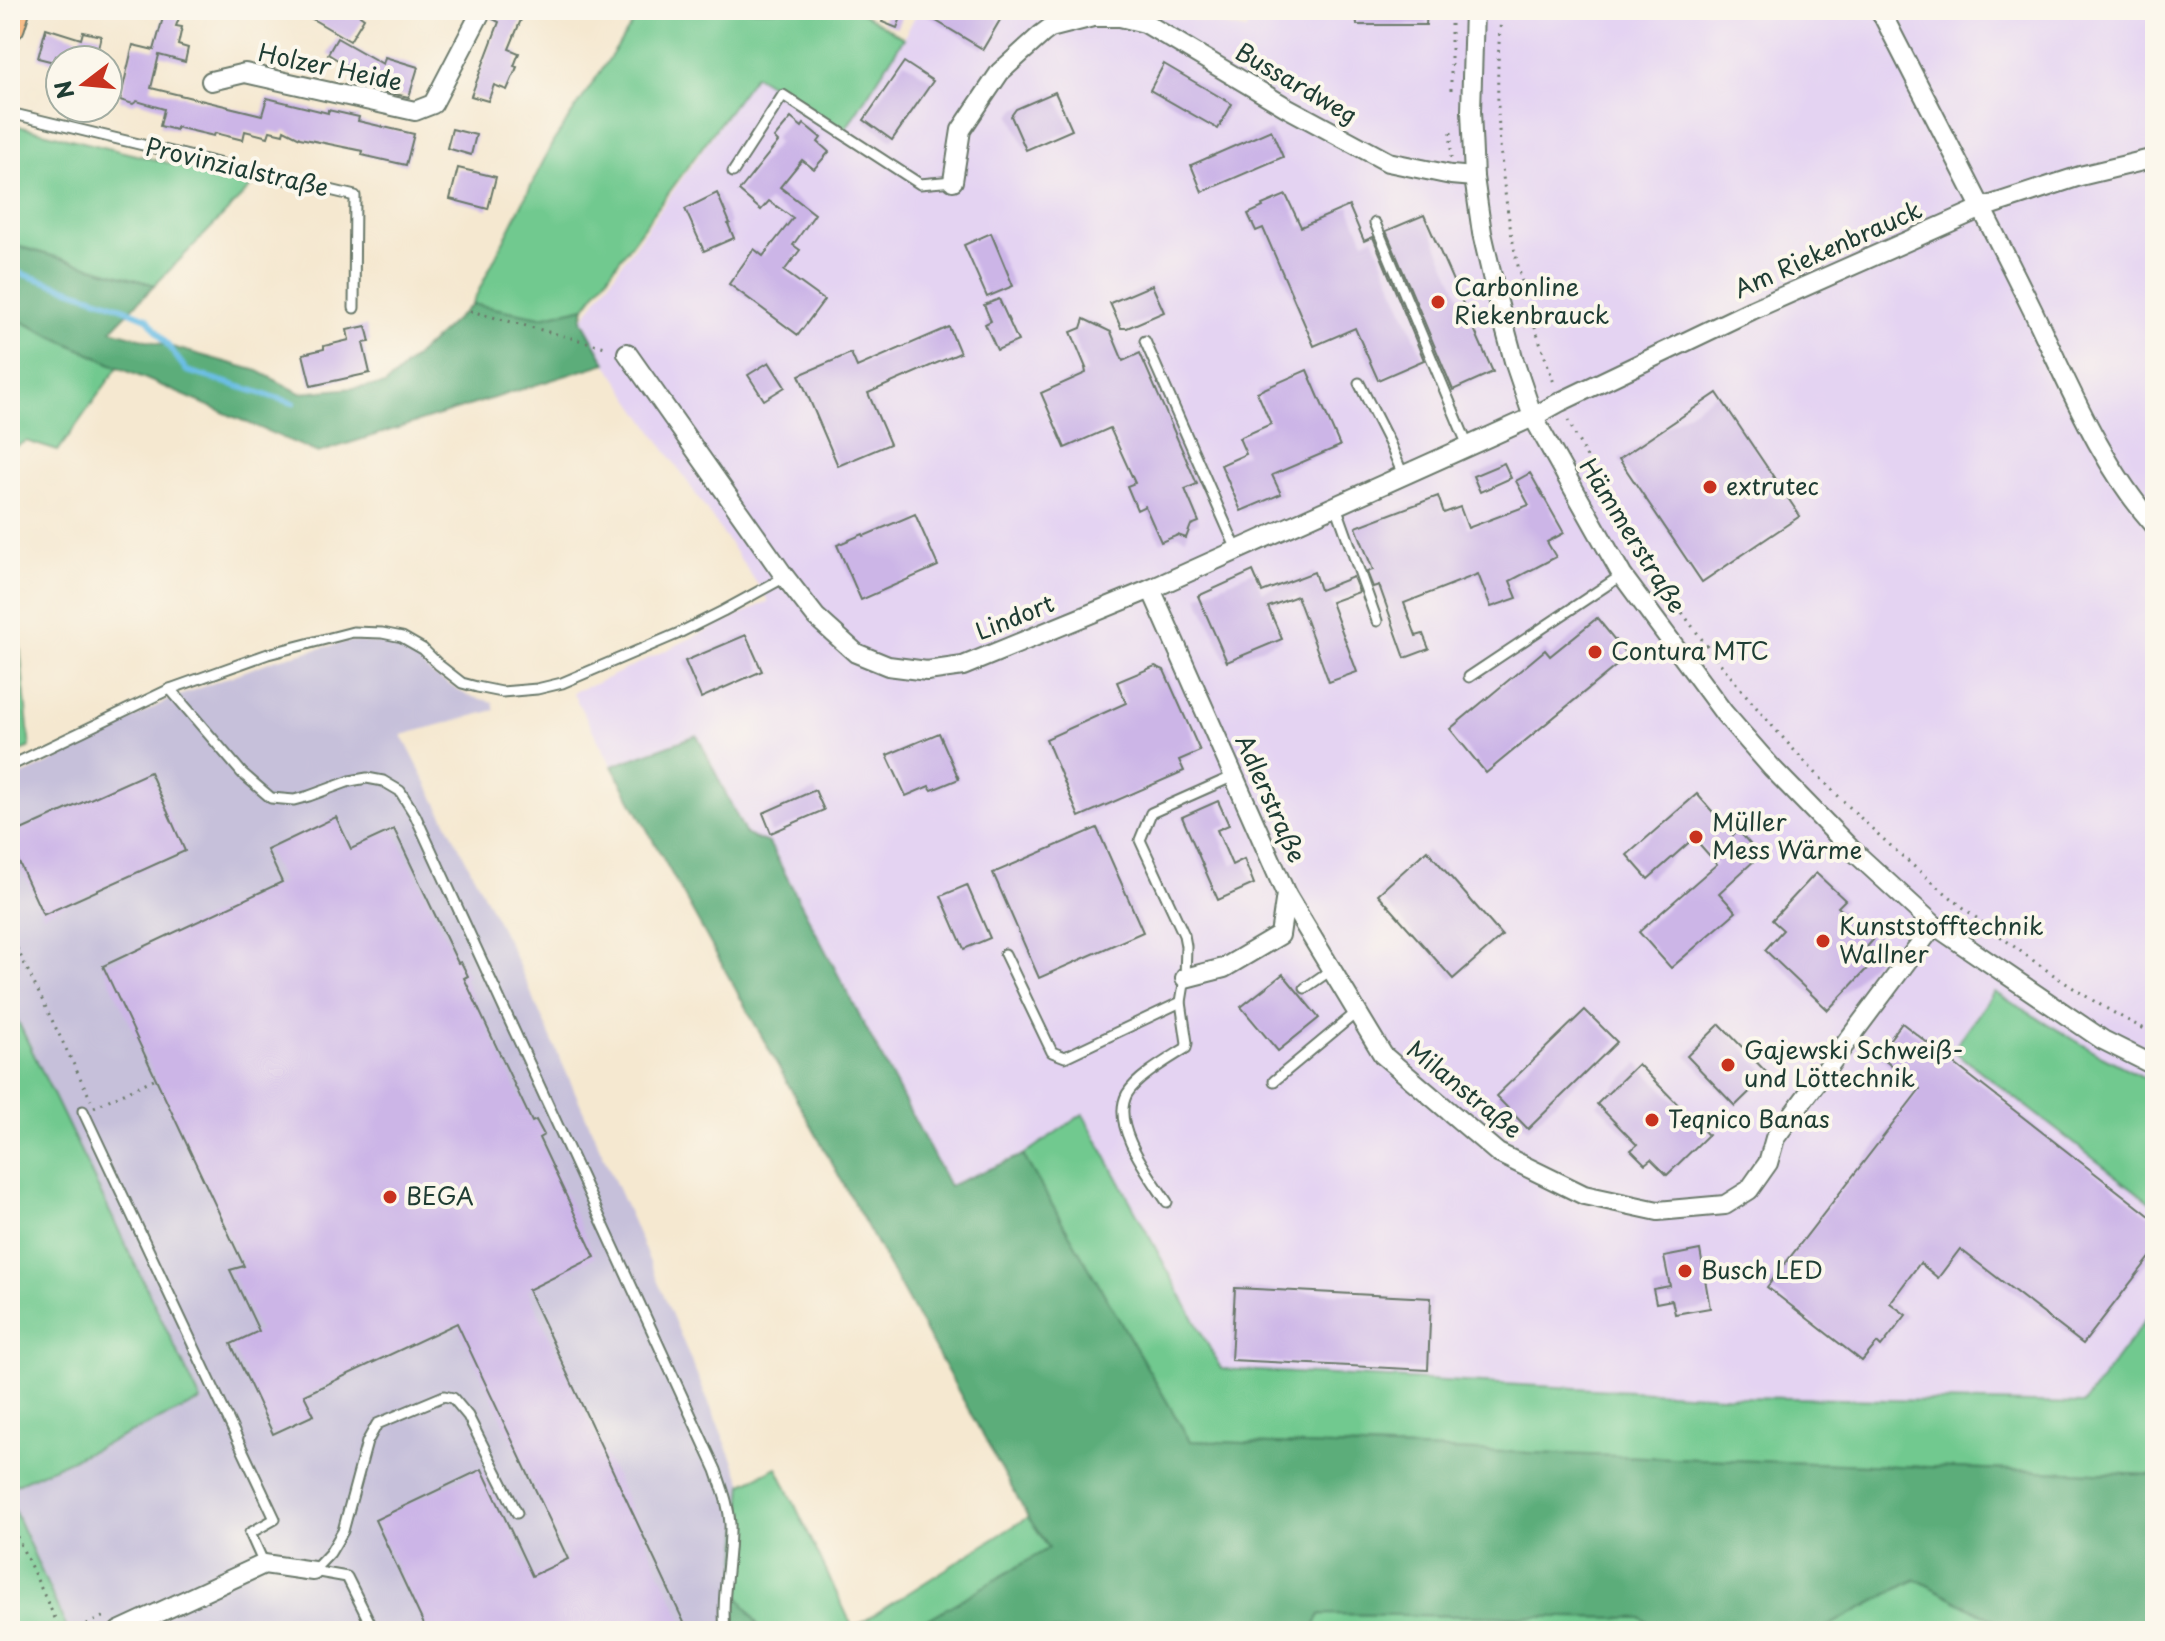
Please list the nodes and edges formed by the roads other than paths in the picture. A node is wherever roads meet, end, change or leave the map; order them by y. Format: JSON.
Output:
{"nodes":[{"id":1,"x":15,"y":10,"type":"edge"},
{"id":2,"x":1474,"y":10,"type":"edge"},
{"id":3,"x":1880,"y":10,"type":"edge"},
{"id":4,"x":476,"y":12,"type":"edge"},
{"id":5,"x":10,"y":26,"type":"edge"},
{"id":6,"x":211,"y":81,"type":"dead end"},
{"id":7,"x":10,"y":113,"type":"edge"},
{"id":8,"x":2155,"y":158,"type":"edge"},
{"id":9,"x":733,"y":172,"type":"dead end"},
{"id":10,"x":1474,"y":177,"type":"junction"},
{"id":11,"x":953,"y":181,"type":"joint"},
{"id":12,"x":1982,"y":208,"type":"junction"},
{"id":13,"x":1375,"y":223,"type":"dead end"},
{"id":14,"x":354,"y":308,"type":"dead end"},
{"id":15,"x":1145,"y":341,"type":"dead end"},
{"id":16,"x":627,"y":353,"type":"road end"},
{"id":17,"x":1359,"y":383,"type":"dead end"},
{"id":18,"x":1533,"y":417,"type":"junction"},
{"id":19,"x":1468,"y":446,"type":"junction"},
{"id":20,"x":1403,"y":475,"type":"junction"},
{"id":21,"x":1336,"y":506,"type":"junction"},
{"id":22,"x":2155,"y":526,"type":"edge"},
{"id":23,"x":1237,"y":550,"type":"junction"},
{"id":24,"x":1622,"y":575,"type":"junction"},
{"id":25,"x":785,"y":577,"type":"junction"},
{"id":26,"x":1151,"y":589,"type":"junction"},
{"id":27,"x":1377,"y":621,"type":"dead end"},
{"id":28,"x":1469,"y":677,"type":"dead end"},
{"id":29,"x":170,"y":689,"type":"junction"},
{"id":30,"x":10,"y":766,"type":"edge"},
{"id":31,"x":1234,"y":776,"type":"junction"},
{"id":32,"x":1286,"y":894,"type":"junction"},
{"id":33,"x":1934,"y":925,"type":"junction"},
{"id":34,"x":1005,"y":954,"type":"dead end"},
{"id":35,"x":1331,"y":970,"type":"junction"},
{"id":36,"x":1185,"y":978,"type":"junction"},
{"id":37,"x":1305,"y":988,"type":"dead end"},
{"id":38,"x":1181,"y":1002,"type":"junction"},
{"id":39,"x":1357,"y":1012,"type":"junction"},
{"id":40,"x":2155,"y":1066,"type":"edge"},
{"id":41,"x":1274,"y":1081,"type":"dead end"},
{"id":42,"x":83,"y":1111,"type":"road end"},
{"id":43,"x":1167,"y":1202,"type":"dead end"},
{"id":44,"x":517,"y":1513,"type":"dead end"},
{"id":45,"x":264,"y":1564,"type":"junction"},
{"id":46,"x":313,"y":1571,"type":"junction"},
{"id":47,"x":119,"y":1631,"type":"edge"},
{"id":48,"x":374,"y":1631,"type":"edge"},
{"id":49,"x":725,"y":1631,"type":"edge"}],
"edges":[{"from":1,"to":5,"type":"main road"},
{"from":2,"to":10,"type":"street","name":"Hämmerstraße"},
{"from":3,"to":12,"type":"street"},
{"from":4,"to":6,"type":"street","name":"Holzer Heide"},
{"from":7,"to":14,"type":"lane","name":"Provinzialstraße"},
{"from":8,"to":12,"type":"street","name":"Am Riekenbrauck"},
{"from":9,"to":11,"type":"lane"},
{"from":10,"to":11,"type":"street","name":"Bussardweg"},
{"from":10,"to":18,"type":"street","name":"Hämmerstraße"},
{"from":12,"to":18,"type":"street","name":"Am Riekenbrauck"},
{"from":12,"to":22,"type":"street"},
{"from":13,"to":19,"type":"lane"},
{"from":15,"to":23,"type":"lane"},
{"from":16,"to":25,"type":"street","name":"Lindort"},
{"from":17,"to":20,"type":"lane"},
{"from":18,"to":19,"type":"street","name":"Lindort"},
{"from":18,"to":24,"type":"street","name":"Hämmerstraße"},
{"from":19,"to":20,"type":"street","name":"Lindort"},
{"from":20,"to":21,"type":"street","name":"Lindort"},
{"from":21,"to":23,"type":"street","name":"Lindort"},
{"from":21,"to":27,"type":"lane"},
{"from":23,"to":26,"type":"street","name":"Lindort"},
{"from":24,"to":28,"type":"lane"},
{"from":24,"to":33,"type":"street","name":"Hämmerstraße"},
{"from":25,"to":26,"type":"street","name":"Lindort"},
{"from":25,"to":29,"type":"lane"},
{"from":26,"to":31,"type":"street","name":"Adlerstraße"},
{"from":29,"to":30,"type":"lane"},
{"from":29,"to":49,"type":"lane"},
{"from":31,"to":32,"type":"street","name":"Adlerstraße"},
{"from":31,"to":36,"type":"lane"},
{"from":32,"to":35,"type":"street","name":"Milanstraße"},
{"from":32,"to":36,"type":"street","name":"Adlerstraße"},
{"from":33,"to":39,"type":"street","name":"Milanstraße"},
{"from":33,"to":40,"type":"street","name":"Hämmerstraße"},
{"from":34,"to":38,"type":"lane"},
{"from":35,"to":37,"type":"lane"},
{"from":35,"to":39,"type":"street","name":"Milanstraße"},
{"from":36,"to":38,"type":"lane"},
{"from":38,"to":43,"type":"lane"},
{"from":39,"to":41,"type":"lane"},
{"from":42,"to":45,"type":"lane"},
{"from":44,"to":46,"type":"lane"},
{"from":45,"to":46,"type":"street"},
{"from":45,"to":47,"type":"street"},
{"from":46,"to":48,"type":"lane"}]}
